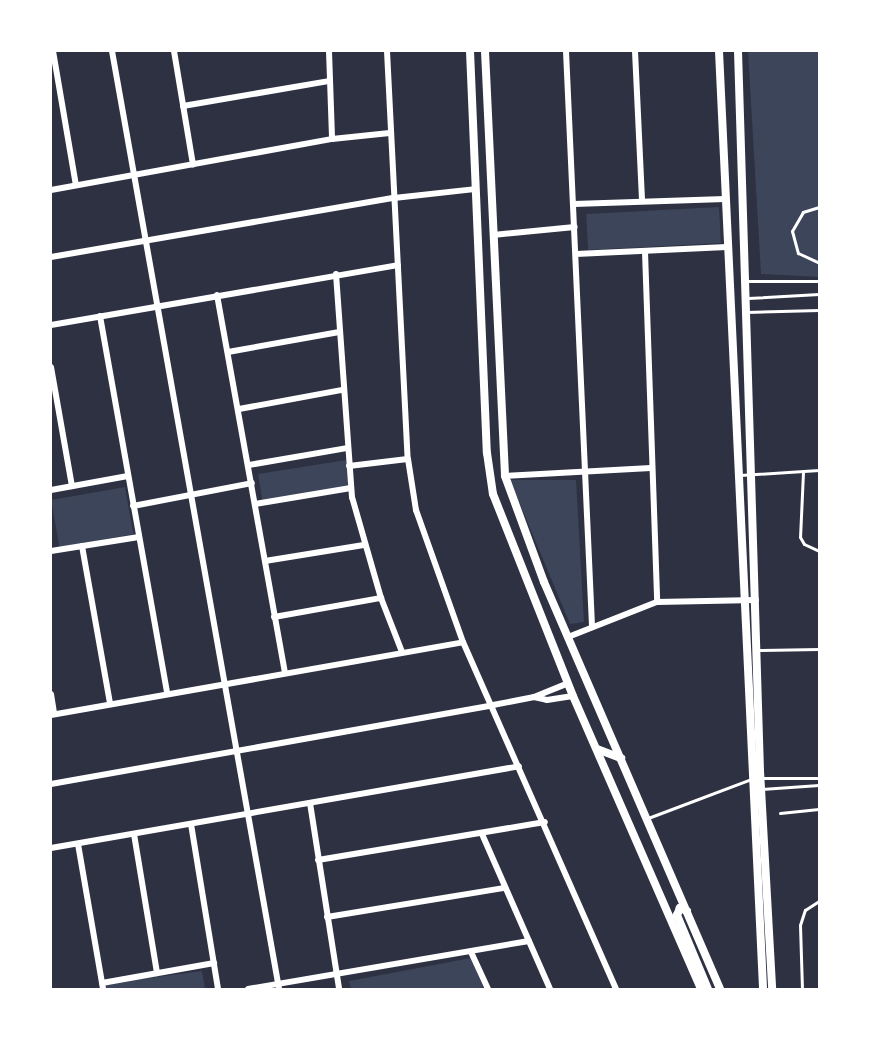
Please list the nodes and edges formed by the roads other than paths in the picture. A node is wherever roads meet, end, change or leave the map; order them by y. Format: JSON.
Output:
{"nodes":[{"id":1,"x":53,"y":51,"type":"edge"},
{"id":2,"x":112,"y":51,"type":"edge"},
{"id":3,"x":174,"y":51,"type":"edge"},
{"id":4,"x":329,"y":51,"type":"edge"},
{"id":5,"x":387,"y":51,"type":"edge"},
{"id":6,"x":470,"y":51,"type":"edge"},
{"id":7,"x":484,"y":51,"type":"edge"},
{"id":8,"x":566,"y":51,"type":"edge"},
{"id":9,"x":635,"y":51,"type":"edge"},
{"id":10,"x":719,"y":51,"type":"edge"},
{"id":11,"x":738,"y":51,"type":"edge"},
{"id":12,"x":330,"y":81,"type":"junction"},
{"id":13,"x":183,"y":106,"type":"junction"},
{"id":14,"x":390,"y":133,"type":"junction"},
{"id":15,"x":332,"y":139,"type":"junction"},
{"id":16,"x":193,"y":165,"type":"junction"},
{"id":17,"x":134,"y":174,"type":"junction"},
{"id":18,"x":76,"y":185,"type":"junction"},
{"id":19,"x":475,"y":189,"type":"junction"},
{"id":20,"x":51,"y":190,"type":"edge"},
{"id":21,"x":394,"y":198,"type":"junction"},
{"id":22,"x":725,"y":199,"type":"junction"},
{"id":23,"x":642,"y":201,"type":"junction"},
{"id":24,"x":574,"y":204,"type":"junction"},
{"id":25,"x":819,"y":207,"type":"edge"},
{"id":26,"x":575,"y":227,"type":"junction"},
{"id":27,"x":493,"y":235,"type":"junction"},
{"id":28,"x":147,"y":239,"type":"junction"},
{"id":29,"x":727,"y":247,"type":"junction"},
{"id":30,"x":645,"y":252,"type":"junction"},
{"id":31,"x":576,"y":254,"type":"junction"},
{"id":32,"x":51,"y":257,"type":"edge"},
{"id":33,"x":819,"y":263,"type":"edge"},
{"id":34,"x":398,"y":265,"type":"junction"},
{"id":35,"x":336,"y":274,"type":"junction"},
{"id":36,"x":729,"y":278,"type":"junction"},
{"id":37,"x":746,"y":280,"type":"junction"},
{"id":38,"x":819,"y":281,"type":"edge"},
{"id":39,"x":819,"y":294,"type":"edge"},
{"id":40,"x":218,"y":295,"type":"junction"},
{"id":41,"x":730,"y":298,"type":"junction"},
{"id":42,"x":746,"y":298,"type":"junction"},
{"id":43,"x":158,"y":305,"type":"junction"},
{"id":44,"x":819,"y":310,"type":"edge"},
{"id":45,"x":730,"y":312,"type":"junction"},
{"id":46,"x":746,"y":312,"type":"junction"},
{"id":47,"x":100,"y":316,"type":"junction"},
{"id":48,"x":51,"y":325,"type":"edge"},
{"id":49,"x":339,"y":332,"type":"junction"},
{"id":50,"x":498,"y":350,"type":"junction"},
{"id":51,"x":228,"y":351,"type":"junction"},
{"id":52,"x":482,"y":351,"type":"junction"},
{"id":53,"x":51,"y":368,"type":"edge"},
{"id":54,"x":342,"y":390,"type":"junction"},
{"id":55,"x":238,"y":409,"type":"junction"},
{"id":56,"x":347,"y":448,"type":"junction"},
{"id":57,"x":408,"y":459,"type":"junction"},
{"id":58,"x":249,"y":465,"type":"junction"},
{"id":59,"x":349,"y":466,"type":"junction"},
{"id":60,"x":651,"y":468,"type":"junction"},
{"id":61,"x":819,"y":470,"type":"edge"},
{"id":62,"x":584,"y":471,"type":"junction"},
{"id":63,"x":803,"y":472,"type":"junction"},
{"id":64,"x":738,"y":475,"type":"junction"},
{"id":65,"x":751,"y":475,"type":"junction"},
{"id":66,"x":128,"y":476,"type":"junction"},
{"id":67,"x":505,"y":476,"type":"junction"},
{"id":68,"x":252,"y":483,"type":"junction"},
{"id":69,"x":72,"y":486,"type":"junction"},
{"id":70,"x":351,"y":488,"type":"junction"},
{"id":71,"x":51,"y":490,"type":"edge"},
{"id":72,"x":192,"y":495,"type":"junction"},
{"id":73,"x":255,"y":504,"type":"junction"},
{"id":74,"x":133,"y":506,"type":"junction"},
{"id":75,"x":138,"y":537,"type":"junction"},
{"id":76,"x":364,"y":544,"type":"junction"},
{"id":77,"x":82,"y":546,"type":"junction"},
{"id":78,"x":51,"y":551,"type":"edge"},
{"id":79,"x":819,"y":551,"type":"edge"},
{"id":80,"x":265,"y":561,"type":"junction"},
{"id":81,"x":381,"y":598,"type":"junction"},
{"id":82,"x":746,"y":600,"type":"junction"},
{"id":83,"x":756,"y":600,"type":"junction"},
{"id":84,"x":657,"y":602,"type":"junction"},
{"id":85,"x":274,"y":617,"type":"junction"},
{"id":86,"x":592,"y":626,"type":"junction"},
{"id":87,"x":568,"y":637,"type":"junction"},
{"id":88,"x":463,"y":642,"type":"junction"},
{"id":89,"x":752,"y":649,"type":"junction"},
{"id":90,"x":819,"y":649,"type":"edge"},
{"id":91,"x":402,"y":652,"type":"junction"},
{"id":92,"x":285,"y":674,"type":"junction"},
{"id":93,"x":568,"y":683,"type":"junction"},
{"id":94,"x":227,"y":684,"type":"junction"},
{"id":95,"x":51,"y":694,"type":"edge"},
{"id":96,"x":167,"y":694,"type":"junction"},
{"id":97,"x":573,"y":696,"type":"junction"},
{"id":98,"x":534,"y":697,"type":"junction"},
{"id":99,"x":110,"y":704,"type":"junction"},
{"id":100,"x":493,"y":705,"type":"junction"},
{"id":101,"x":53,"y":714,"type":"edge"},
{"id":102,"x":597,"y":749,"type":"junction"},
{"id":103,"x":238,"y":751,"type":"junction"},
{"id":104,"x":621,"y":758,"type":"junction"},
{"id":105,"x":519,"y":766,"type":"junction"},
{"id":106,"x":757,"y":778,"type":"junction"},
{"id":107,"x":819,"y":778,"type":"edge"},
{"id":108,"x":51,"y":784,"type":"edge"},
{"id":109,"x":819,"y":785,"type":"edge"},
{"id":110,"x":757,"y":789,"type":"junction"},
{"id":111,"x":310,"y":803,"type":"junction"},
{"id":112,"x":819,"y":809,"type":"edge"},
{"id":113,"x":249,"y":813,"type":"junction"},
{"id":114,"x":780,"y":813,"type":"dead end"},
{"id":115,"x":647,"y":819,"type":"junction"},
{"id":116,"x":545,"y":822,"type":"junction"},
{"id":117,"x":191,"y":824,"type":"junction"},
{"id":118,"x":134,"y":834,"type":"junction"},
{"id":119,"x":482,"y":834,"type":"junction"},
{"id":120,"x":78,"y":844,"type":"junction"},
{"id":121,"x":51,"y":848,"type":"edge"},
{"id":122,"x":318,"y":860,"type":"junction"},
{"id":123,"x":676,"y":886,"type":"junction"},
{"id":124,"x":505,"y":888,"type":"junction"},
{"id":125,"x":819,"y":901,"type":"edge"},
{"id":126,"x":665,"y":903,"type":"junction"},
{"id":127,"x":687,"y":911,"type":"junction"},
{"id":128,"x":327,"y":917,"type":"junction"},
{"id":129,"x":529,"y":941,"type":"junction"},
{"id":130,"x":471,"y":952,"type":"junction"},
{"id":131,"x":214,"y":963,"type":"junction"},
{"id":132,"x":158,"y":973,"type":"junction"},
{"id":133,"x":336,"y":974,"type":"junction"},
{"id":134,"x":103,"y":986,"type":"edge"},
{"id":135,"x":278,"y":986,"type":"edge"},
{"id":136,"x":218,"y":989,"type":"edge"},
{"id":137,"x":248,"y":989,"type":"edge"},
{"id":138,"x":339,"y":989,"type":"edge"},
{"id":139,"x":488,"y":989,"type":"edge"},
{"id":140,"x":550,"y":989,"type":"edge"},
{"id":141,"x":616,"y":989,"type":"edge"},
{"id":142,"x":701,"y":989,"type":"edge"},
{"id":143,"x":708,"y":989,"type":"edge"},
{"id":144,"x":720,"y":989,"type":"edge"},
{"id":145,"x":763,"y":989,"type":"edge"},
{"id":146,"x":772,"y":989,"type":"edge"},
{"id":147,"x":802,"y":989,"type":"edge"}],
"edges":[{"from":1,"to":18,"type":"street"},
{"from":2,"to":17,"type":"street"},
{"from":3,"to":13,"type":"street"},
{"from":4,"to":12,"type":"street"},
{"from":5,"to":14,"type":"street"},
{"from":6,"to":19,"type":"street"},
{"from":7,"to":27,"type":"street"},
{"from":8,"to":24,"type":"street"},
{"from":9,"to":23,"type":"street"},
{"from":10,"to":22,"type":"street"},
{"from":11,"to":37,"type":"street"},
{"from":12,"to":13,"type":"street"},
{"from":12,"to":15,"type":"street"},
{"from":13,"to":16,"type":"street"},
{"from":14,"to":15,"type":"street"},
{"from":14,"to":21,"type":"street"},
{"from":15,"to":16,"type":"street"},
{"from":16,"to":17,"type":"street"},
{"from":17,"to":18,"type":"street"},
{"from":17,"to":28,"type":"street"},
{"from":18,"to":20,"type":"street"},
{"from":19,"to":21,"type":"street"},
{"from":19,"to":52,"type":"street"},
{"from":21,"to":28,"type":"street"},
{"from":21,"to":34,"type":"street"},
{"from":22,"to":23,"type":"street"},
{"from":22,"to":29,"type":"street"},
{"from":23,"to":24,"type":"street"},
{"from":24,"to":26,"type":"street"},
{"from":25,"to":33,"type":"lane"},
{"from":26,"to":27,"type":"street"},
{"from":26,"to":31,"type":"street"},
{"from":27,"to":50,"type":"street"},
{"from":28,"to":32,"type":"street"},
{"from":28,"to":43,"type":"street"},
{"from":29,"to":30,"type":"street"},
{"from":29,"to":36,"type":"street"},
{"from":30,"to":31,"type":"street"},
{"from":30,"to":60,"type":"street"},
{"from":31,"to":62,"type":"street"},
{"from":34,"to":35,"type":"street"},
{"from":34,"to":57,"type":"street"},
{"from":35,"to":40,"type":"street"},
{"from":35,"to":49,"type":"street"},
{"from":36,"to":37,"type":"street"},
{"from":36,"to":41,"type":"street"},
{"from":37,"to":38,"type":"lane"},
{"from":37,"to":42,"type":"street"},
{"from":39,"to":42,"type":"lane"},
{"from":40,"to":43,"type":"street"},
{"from":40,"to":51,"type":"street"},
{"from":41,"to":42,"type":"street"},
{"from":41,"to":45,"type":"street"},
{"from":42,"to":46,"type":"street"},
{"from":43,"to":47,"type":"street"},
{"from":43,"to":72,"type":"street"},
{"from":44,"to":46,"type":"lane"},
{"from":45,"to":46,"type":"street"},
{"from":45,"to":64,"type":"street"},
{"from":46,"to":65,"type":"street"},
{"from":47,"to":48,"type":"street"},
{"from":47,"to":66,"type":"street"},
{"from":49,"to":51,"type":"street"},
{"from":49,"to":54,"type":"street"},
{"from":50,"to":52,"type":"street"},
{"from":50,"to":67,"type":"street"},
{"from":51,"to":55,"type":"street"},
{"from":52,"to":93,"type":"street"},
{"from":53,"to":69,"type":"street"},
{"from":54,"to":55,"type":"street"},
{"from":54,"to":56,"type":"street"},
{"from":55,"to":58,"type":"street"},
{"from":56,"to":58,"type":"street"},
{"from":56,"to":59,"type":"street"},
{"from":57,"to":59,"type":"street"},
{"from":57,"to":88,"type":"street"},
{"from":58,"to":68,"type":"street"},
{"from":59,"to":70,"type":"street"},
{"from":60,"to":62,"type":"street"},
{"from":60,"to":84,"type":"street"},
{"from":61,"to":63,"type":"lane"},
{"from":62,"to":67,"type":"street"},
{"from":62,"to":86,"type":"street"},
{"from":63,"to":65,"type":"lane"},
{"from":63,"to":79,"type":"lane"},
{"from":64,"to":65,"type":"lane"},
{"from":64,"to":82,"type":"street"},
{"from":65,"to":83,"type":"street"},
{"from":66,"to":69,"type":"street"},
{"from":66,"to":74,"type":"street"},
{"from":67,"to":87,"type":"street"},
{"from":68,"to":72,"type":"street"},
{"from":68,"to":73,"type":"street"},
{"from":69,"to":71,"type":"street"},
{"from":70,"to":73,"type":"street"},
{"from":70,"to":76,"type":"street"},
{"from":72,"to":74,"type":"street"},
{"from":72,"to":94,"type":"street"},
{"from":73,"to":80,"type":"street"},
{"from":74,"to":75,"type":"street"},
{"from":75,"to":77,"type":"street"},
{"from":75,"to":96,"type":"street"},
{"from":76,"to":80,"type":"street"},
{"from":76,"to":81,"type":"street"},
{"from":77,"to":78,"type":"street"},
{"from":77,"to":99,"type":"street"},
{"from":80,"to":85,"type":"street"},
{"from":81,"to":85,"type":"street"},
{"from":81,"to":91,"type":"street"},
{"from":82,"to":83,"type":"street"},
{"from":82,"to":84,"type":"street"},
{"from":82,"to":89,"type":"street"},
{"from":83,"to":89,"type":"street"},
{"from":84,"to":86,"type":"street"},
{"from":85,"to":92,"type":"street"},
{"from":86,"to":87,"type":"street"},
{"from":87,"to":104,"type":"street"},
{"from":88,"to":91,"type":"street"},
{"from":88,"to":100,"type":"street"},
{"from":89,"to":90,"type":"lane"},
{"from":89,"to":106,"type":"street"},
{"from":91,"to":92,"type":"street"},
{"from":92,"to":94,"type":"street"},
{"from":93,"to":97,"type":"street"},
{"from":93,"to":98,"type":"street"},
{"from":94,"to":96,"type":"street"},
{"from":94,"to":103,"type":"street"},
{"from":95,"to":101,"type":"street"},
{"from":96,"to":99,"type":"street"},
{"from":97,"to":98,"type":"street"},
{"from":97,"to":102,"type":"street"},
{"from":98,"to":100,"type":"street"},
{"from":99,"to":101,"type":"street"},
{"from":100,"to":103,"type":"street"},
{"from":100,"to":105,"type":"street"},
{"from":102,"to":104,"type":"street"},
{"from":102,"to":126,"type":"street"},
{"from":103,"to":108,"type":"street"},
{"from":103,"to":113,"type":"street"},
{"from":104,"to":115,"type":"street"},
{"from":105,"to":111,"type":"street"},
{"from":105,"to":116,"type":"street"},
{"from":106,"to":107,"type":"lane"},
{"from":106,"to":110,"type":"street"},
{"from":106,"to":115,"type":"lane"},
{"from":109,"to":110,"type":"lane"},
{"from":110,"to":145,"type":"street"},
{"from":110,"to":146,"type":"street"},
{"from":111,"to":113,"type":"street"},
{"from":111,"to":122,"type":"street"},
{"from":112,"to":114,"type":"lane"},
{"from":113,"to":117,"type":"street"},
{"from":113,"to":135,"type":"street"},
{"from":115,"to":123,"type":"street"},
{"from":116,"to":119,"type":"street"},
{"from":116,"to":141,"type":"street"},
{"from":117,"to":118,"type":"street"},
{"from":117,"to":131,"type":"street"},
{"from":118,"to":120,"type":"street"},
{"from":118,"to":132,"type":"street"},
{"from":119,"to":122,"type":"street"},
{"from":119,"to":124,"type":"street"},
{"from":120,"to":121,"type":"street"},
{"from":120,"to":134,"type":"street"},
{"from":122,"to":128,"type":"street"},
{"from":123,"to":126,"type":"street"},
{"from":123,"to":127,"type":"street"},
{"from":124,"to":128,"type":"street"},
{"from":124,"to":129,"type":"street"},
{"from":125,"to":147,"type":"lane"},
{"from":126,"to":142,"type":"street"},
{"from":127,"to":143,"type":"street"},
{"from":127,"to":144,"type":"street"},
{"from":128,"to":133,"type":"street"},
{"from":129,"to":130,"type":"street"},
{"from":129,"to":140,"type":"street"},
{"from":130,"to":133,"type":"street"},
{"from":130,"to":139,"type":"street"},
{"from":131,"to":132,"type":"street"},
{"from":131,"to":136,"type":"street"},
{"from":132,"to":134,"type":"street"},
{"from":133,"to":135,"type":"street"},
{"from":133,"to":138,"type":"street"},
{"from":135,"to":137,"type":"street"}]}
